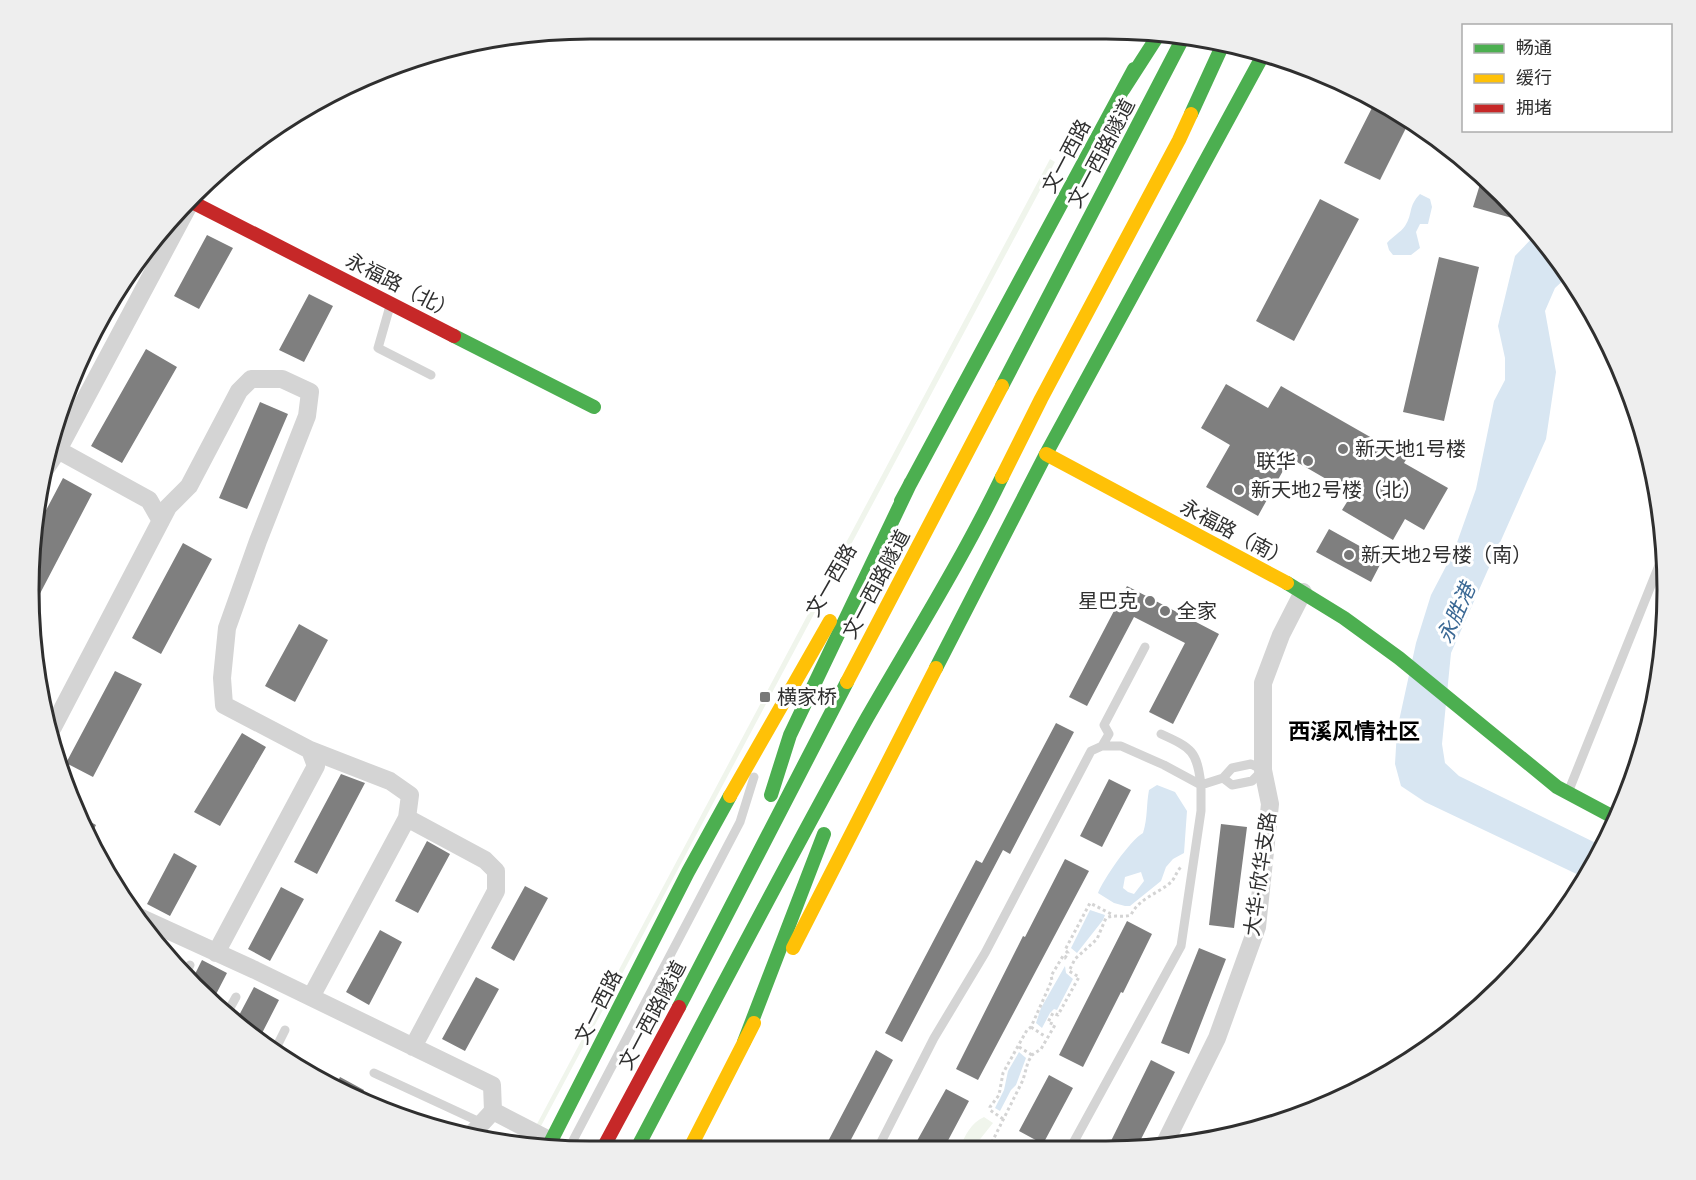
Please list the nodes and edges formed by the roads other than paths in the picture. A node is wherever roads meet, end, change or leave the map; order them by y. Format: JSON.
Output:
{"nodes":[{"id":1,"x":1150,"y":41,"type":"edge"},
{"id":2,"x":1155,"y":41,"type":"edge"},
{"id":3,"x":1180,"y":44,"type":"edge"},
{"id":4,"x":1220,"y":51,"type":"edge"},
{"id":5,"x":1229,"y":53,"type":"edge"},
{"id":6,"x":1260,"y":61,"type":"edge"},
{"id":7,"x":1123,"y":90,"type":"junction"},
{"id":8,"x":1179,"y":140,"type":"junction"},
{"id":9,"x":196,"y":204,"type":"edge"},
{"id":10,"x":177,"y":226,"type":"edge"},
{"id":11,"x":391,"y":303,"type":"junction"},
{"id":12,"x":432,"y":375,"type":"dead end"},
{"id":13,"x":594,"y":407,"type":"dead end"},
{"id":14,"x":58,"y":450,"type":"joint"},
{"id":15,"x":1046,"y":454,"type":"junction"},
{"id":16,"x":911,"y":482,"type":"junction"},
{"id":17,"x":161,"y":521,"type":"junction"},
{"id":18,"x":1656,"y":572,"type":"edge"},
{"id":19,"x":1303,"y":592,"type":"junction"},
{"id":20,"x":1145,"y":647,"type":"dead end"},
{"id":21,"x":773,"y":718,"type":"junction"},
{"id":22,"x":867,"y":719,"type":"junction"},
{"id":23,"x":56,"y":722,"type":"edge"},
{"id":24,"x":1161,"y":734,"type":"dead end"},
{"id":25,"x":1102,"y":746,"type":"junction"},
{"id":26,"x":310,"y":750,"type":"junction"},
{"id":27,"x":1263,"y":770,"type":"junction"},
{"id":28,"x":1223,"y":778,"type":"junction"},
{"id":29,"x":1201,"y":785,"type":"junction"},
{"id":30,"x":1568,"y":792,"type":"junction"},
{"id":31,"x":1609,"y":815,"type":"edge"},
{"id":32,"x":407,"y":818,"type":"junction"},
{"id":33,"x":746,"y":878,"type":"junction"},
{"id":34,"x":151,"y":923,"type":"edge"},
{"id":35,"x":216,"y":953,"type":"junction"},
{"id":36,"x":236,"y":997,"type":"dead end"},
{"id":37,"x":311,"y":997,"type":"junction"},
{"id":38,"x":231,"y":1007,"type":"edge"},
{"id":39,"x":285,"y":1030,"type":"dead end"},
{"id":40,"x":744,"y":1042,"type":"junction"},
{"id":41,"x":278,"y":1044,"type":"edge"},
{"id":42,"x":413,"y":1047,"type":"junction"},
{"id":43,"x":374,"y":1073,"type":"dead end"},
{"id":44,"x":487,"y":1117,"type":"junction"},
{"id":45,"x":477,"y":1129,"type":"edge"},
{"id":46,"x":1168,"y":1137,"type":"edge"},
{"id":47,"x":533,"y":1138,"type":"edge"},
{"id":48,"x":552,"y":1140,"type":"edge"},
{"id":49,"x":573,"y":1141,"type":"edge"},
{"id":50,"x":607,"y":1141,"type":"edge"},
{"id":51,"x":641,"y":1141,"type":"edge"},
{"id":52,"x":693,"y":1141,"type":"edge"},
{"id":53,"x":882,"y":1141,"type":"edge"},
{"id":54,"x":1074,"y":1141,"type":"edge"}],
"edges":[{"from":1,"to":7,"type":"main road","name":"文一西路"},
{"from":2,"to":7,"type":"main road"},
{"from":3,"to":33,"type":"main road","name":"文一西路隧道"},
{"from":4,"to":8,"type":"main road"},
{"from":5,"to":8,"type":"main road"},
{"from":6,"to":15,"type":"main road"},
{"from":7,"to":16,"type":"main road","name":"文一西路"},
{"from":8,"to":22,"type":"main road"},
{"from":9,"to":11,"type":"main road","name":"永福路（北）"},
{"from":10,"to":14,"type":"street"},
{"from":11,"to":12,"type":"lane"},
{"from":11,"to":13,"type":"main road","name":"永福路（北）"},
{"from":14,"to":17,"type":"street"},
{"from":15,"to":19,"type":"main road","name":"永福路（南）"},
{"from":15,"to":40,"type":"main road"},
{"from":16,"to":21,"type":"main road","name":"文一西路"},
{"from":16,"to":33,"type":"main road"},
{"from":17,"to":23,"type":"street"},
{"from":17,"to":26,"type":"street"},
{"from":18,"to":30,"type":"lane"},
{"from":19,"to":27,"type":"street","name":"大华·欣华支路"},
{"from":19,"to":30,"type":"main road","name":"永福路（南）"},
{"from":20,"to":25,"type":"lane"},
{"from":21,"to":48,"type":"main road","name":"文一西路"},
{"from":21,"to":49,"type":"lane"},
{"from":22,"to":40,"type":"main road"},
{"from":22,"to":51,"type":"main road"},
{"from":24,"to":29,"type":"lane"},
{"from":25,"to":29,"type":"lane"},
{"from":25,"to":53,"type":"lane"},
{"from":26,"to":32,"type":"street"},
{"from":26,"to":35,"type":"street"},
{"from":27,"to":28,"type":"lane"},
{"from":27,"to":28,"type":"lane"},
{"from":27,"to":46,"type":"street","name":"大华·欣华支路"},
{"from":28,"to":29,"type":"lane"},
{"from":29,"to":54,"type":"lane"},
{"from":30,"to":31,"type":"main road","name":"永福路（南）"},
{"from":32,"to":37,"type":"street"},
{"from":32,"to":42,"type":"street"},
{"from":33,"to":50,"type":"main road","name":"文一西路隧道"},
{"from":34,"to":35,"type":"street"},
{"from":35,"to":37,"type":"street"},
{"from":36,"to":38,"type":"lane"},
{"from":37,"to":42,"type":"street"},
{"from":39,"to":41,"type":"lane"},
{"from":40,"to":52,"type":"main road"},
{"from":42,"to":44,"type":"street"},
{"from":43,"to":44,"type":"lane"},
{"from":44,"to":45,"type":"street"},
{"from":44,"to":47,"type":"street"}]}
